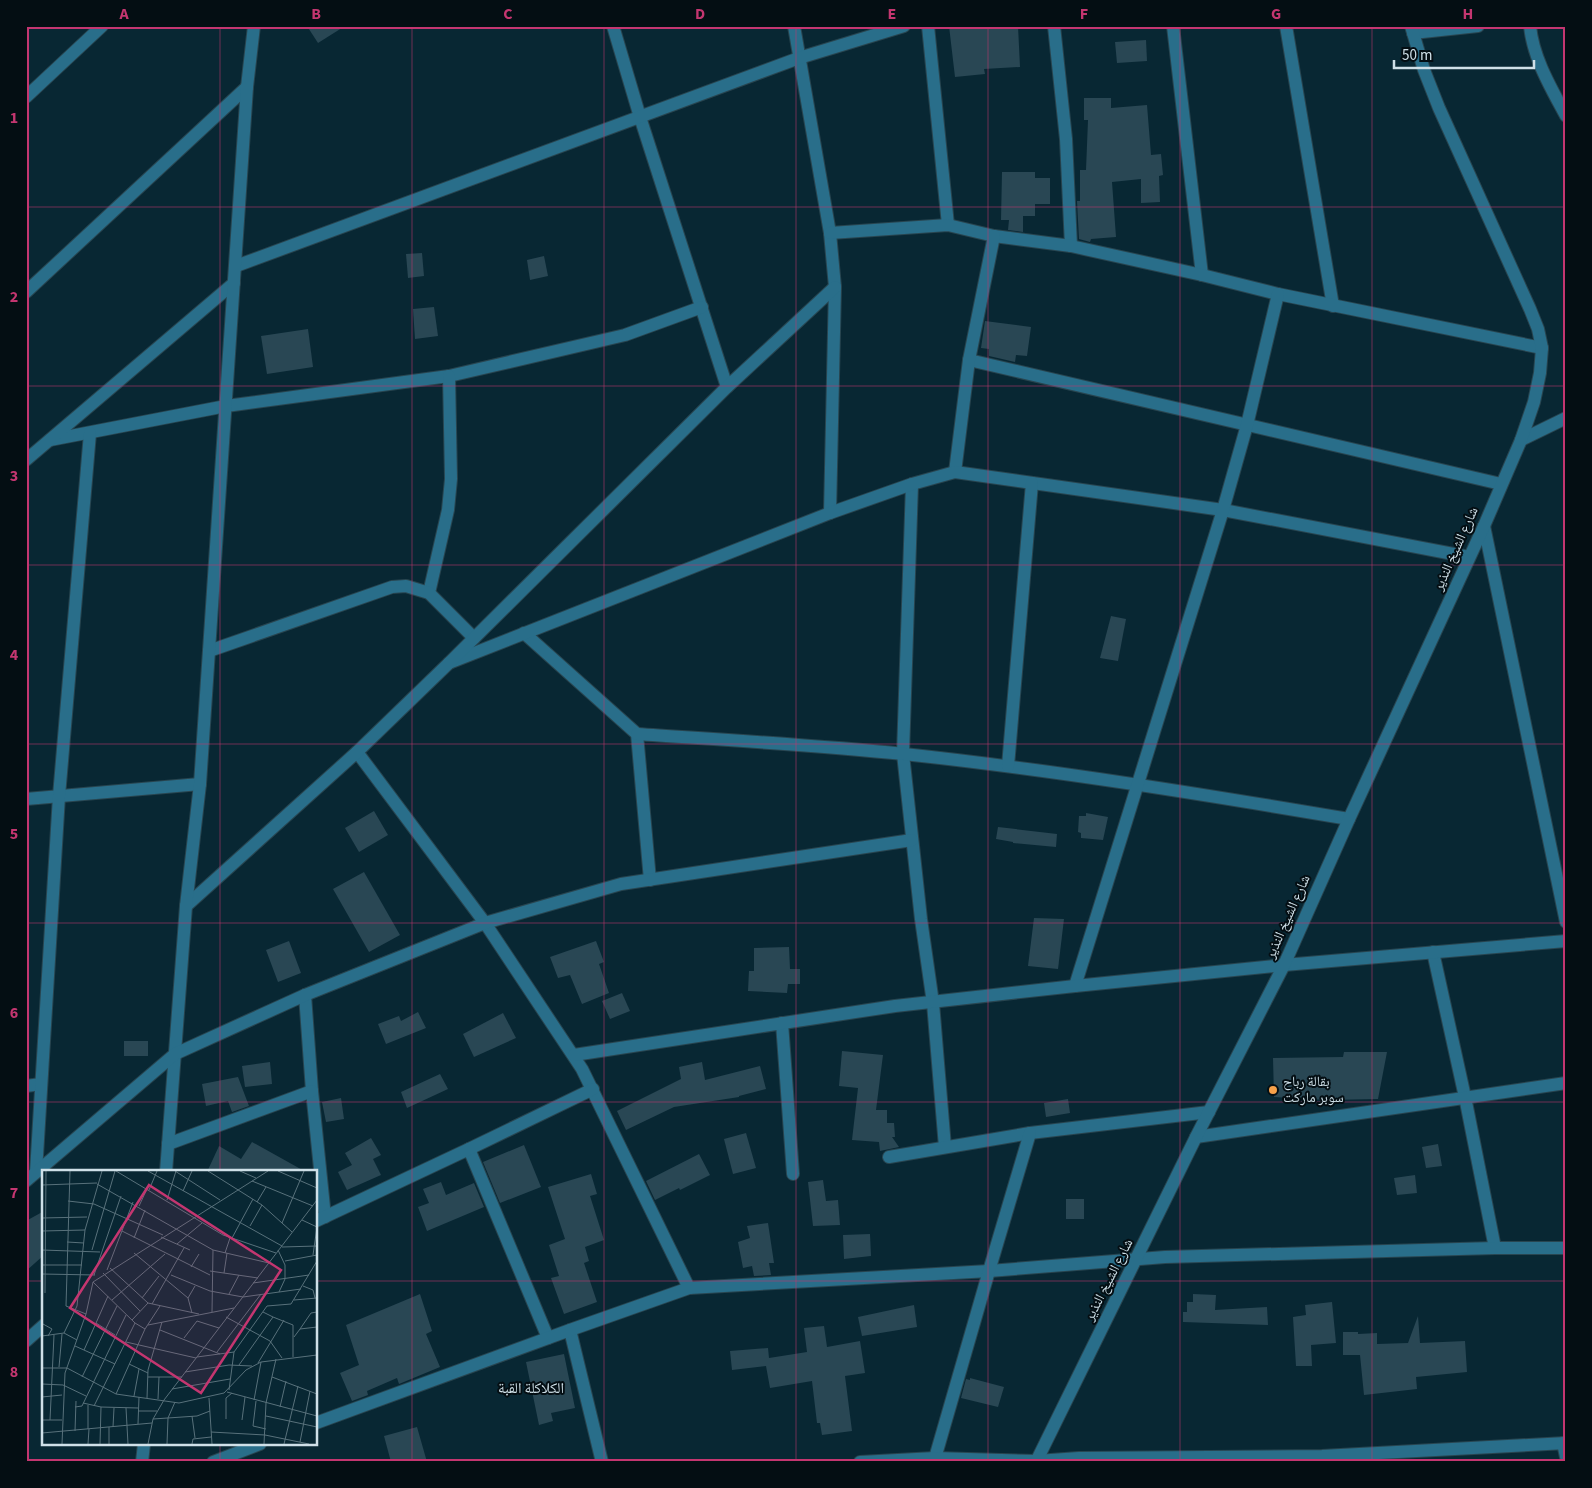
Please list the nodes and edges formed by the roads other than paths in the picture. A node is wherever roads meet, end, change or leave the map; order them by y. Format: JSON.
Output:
{"nodes":[{"id":1,"x":102,"y":26,"type":"edge"},
{"id":2,"x":613,"y":26,"type":"edge"},
{"id":3,"x":794,"y":26,"type":"edge"},
{"id":4,"x":904,"y":26,"type":"edge"},
{"id":5,"x":928,"y":26,"type":"edge"},
{"id":6,"x":1054,"y":26,"type":"edge"},
{"id":7,"x":1173,"y":26,"type":"edge"},
{"id":8,"x":1286,"y":26,"type":"edge"},
{"id":9,"x":1478,"y":26,"type":"edge"},
{"id":10,"x":1530,"y":26,"type":"edge"},
{"id":11,"x":256,"y":28,"type":"edge"},
{"id":12,"x":1412,"y":30,"type":"edge"},
{"id":13,"x":799,"y":58,"type":"junction"},
{"id":14,"x":247,"y":87,"type":"junction"},
{"id":15,"x":26,"y":97,"type":"edge"},
{"id":16,"x":640,"y":116,"type":"junction"},
{"id":17,"x":1566,"y":116,"type":"edge"},
{"id":18,"x":948,"y":225,"type":"junction"},
{"id":19,"x":830,"y":233,"type":"junction"},
{"id":20,"x":994,"y":236,"type":"junction"},
{"id":21,"x":1071,"y":246,"type":"junction"},
{"id":22,"x":236,"y":266,"type":"junction"},
{"id":23,"x":1202,"y":275,"type":"junction"},
{"id":24,"x":234,"y":283,"type":"junction"},
{"id":25,"x":835,"y":286,"type":"junction"},
{"id":26,"x":26,"y":292,"type":"edge"},
{"id":27,"x":1278,"y":294,"type":"junction"},
{"id":28,"x":1333,"y":306,"type":"junction"},
{"id":29,"x":702,"y":308,"type":"junction"},
{"id":30,"x":1542,"y":348,"type":"junction"},
{"id":31,"x":969,"y":360,"type":"junction"},
{"id":32,"x":449,"y":376,"type":"junction"},
{"id":33,"x":727,"y":387,"type":"junction"},
{"id":34,"x":226,"y":406,"type":"junction"},
{"id":35,"x":1566,"y":418,"type":"edge"},
{"id":36,"x":1247,"y":425,"type":"junction"},
{"id":37,"x":90,"y":432,"type":"junction"},
{"id":38,"x":50,"y":440,"type":"junction"},
{"id":39,"x":1521,"y":440,"type":"junction"},
{"id":40,"x":26,"y":460,"type":"edge"},
{"id":41,"x":956,"y":472,"type":"junction"},
{"id":42,"x":1032,"y":483,"type":"junction"},
{"id":43,"x":912,"y":484,"type":"junction"},
{"id":44,"x":1501,"y":484,"type":"junction"},
{"id":45,"x":1223,"y":510,"type":"junction"},
{"id":46,"x":830,"y":513,"type":"junction"},
{"id":47,"x":1484,"y":526,"type":"junction"},
{"id":48,"x":1469,"y":557,"type":"junction"},
{"id":49,"x":429,"y":593,"type":"junction"},
{"id":50,"x":524,"y":633,"type":"junction"},
{"id":51,"x":474,"y":638,"type":"junction"},
{"id":52,"x":209,"y":651,"type":"junction"},
{"id":53,"x":450,"y":663,"type":"junction"},
{"id":54,"x":637,"y":734,"type":"junction"},
{"id":55,"x":357,"y":752,"type":"junction"},
{"id":56,"x":903,"y":754,"type":"junction"},
{"id":57,"x":1008,"y":766,"type":"junction"},
{"id":58,"x":200,"y":784,"type":"junction"},
{"id":59,"x":1137,"y":784,"type":"junction"},
{"id":60,"x":59,"y":796,"type":"junction"},
{"id":61,"x":26,"y":799,"type":"edge"},
{"id":62,"x":1349,"y":819,"type":"junction"},
{"id":63,"x":912,"y":840,"type":"junction"},
{"id":64,"x":650,"y":880,"type":"junction"},
{"id":65,"x":186,"y":906,"type":"junction"},
{"id":66,"x":1566,"y":922,"type":"edge"},
{"id":67,"x":485,"y":923,"type":"junction"},
{"id":68,"x":1566,"y":942,"type":"edge"},
{"id":69,"x":1433,"y":952,"type":"junction"},
{"id":70,"x":1284,"y":965,"type":"junction"},
{"id":71,"x":1075,"y":986,"type":"junction"},
{"id":72,"x":306,"y":995,"type":"junction"},
{"id":73,"x":933,"y":1003,"type":"junction"},
{"id":74,"x":782,"y":1023,"type":"junction"},
{"id":75,"x":175,"y":1054,"type":"junction"},
{"id":76,"x":574,"y":1055,"type":"junction"},
{"id":77,"x":1566,"y":1082,"type":"edge"},
{"id":78,"x":41,"y":1084,"type":"junction"},
{"id":79,"x":26,"y":1086,"type":"edge"},
{"id":80,"x":593,"y":1088,"type":"junction"},
{"id":81,"x":312,"y":1091,"type":"junction"},
{"id":82,"x":1465,"y":1097,"type":"junction"},
{"id":83,"x":1209,"y":1112,"type":"junction"},
{"id":84,"x":1030,"y":1133,"type":"junction"},
{"id":85,"x":1196,"y":1137,"type":"junction"},
{"id":86,"x":168,"y":1144,"type":"junction"},
{"id":87,"x":945,"y":1146,"type":"junction"},
{"id":88,"x":469,"y":1149,"type":"junction"},
{"id":89,"x":889,"y":1157,"type":"dead end"},
{"id":90,"x":166,"y":1170,"type":"edge"},
{"id":91,"x":318,"y":1170,"type":"edge"},
{"id":92,"x":792,"y":1174,"type":"dead end"},
{"id":93,"x":31,"y":1176,"type":"edge"},
{"id":94,"x":318,"y":1176,"type":"edge"},
{"id":95,"x":321,"y":1219,"type":"edge"},
{"id":96,"x":1495,"y":1248,"type":"junction"},
{"id":97,"x":1566,"y":1248,"type":"edge"},
{"id":98,"x":1136,"y":1260,"type":"junction"},
{"id":99,"x":989,"y":1271,"type":"junction"},
{"id":100,"x":689,"y":1288,"type":"junction"},
{"id":101,"x":42,"y":1327,"type":"edge"},
{"id":102,"x":570,"y":1330,"type":"junction"},
{"id":103,"x":548,"y":1338,"type":"junction"},
{"id":104,"x":26,"y":1341,"type":"edge"},
{"id":105,"x":318,"y":1423,"type":"edge"},
{"id":106,"x":1564,"y":1443,"type":"edge"},
{"id":107,"x":144,"y":1446,"type":"edge"},
{"id":108,"x":255,"y":1446,"type":"edge"},
{"id":109,"x":1566,"y":1457,"type":"edge"},
{"id":110,"x":935,"y":1458,"type":"junction"},
{"id":111,"x":1361,"y":1458,"type":"edge"},
{"id":112,"x":1037,"y":1461,"type":"edge"},
{"id":113,"x":142,"y":1462,"type":"edge"},
{"id":114,"x":213,"y":1462,"type":"edge"},
{"id":115,"x":602,"y":1462,"type":"edge"},
{"id":116,"x":860,"y":1462,"type":"edge"}],
"edges":[{"from":1,"to":15,"type":"street"},
{"from":2,"to":16,"type":"street"},
{"from":3,"to":13,"type":"street"},
{"from":4,"to":13,"type":"street"},
{"from":5,"to":18,"type":"street"},
{"from":6,"to":21,"type":"street"},
{"from":7,"to":23,"type":"street"},
{"from":8,"to":28,"type":"street"},
{"from":9,"to":12,"type":"street"},
{"from":10,"to":17,"type":"street"},
{"from":11,"to":14,"type":"street"},
{"from":12,"to":30,"type":"street","name":"شارع الشيخ النذير"},
{"from":13,"to":16,"type":"street"},
{"from":13,"to":19,"type":"street"},
{"from":14,"to":22,"type":"street"},
{"from":14,"to":26,"type":"street"},
{"from":16,"to":22,"type":"street"},
{"from":16,"to":29,"type":"street"},
{"from":18,"to":19,"type":"street"},
{"from":18,"to":20,"type":"street"},
{"from":19,"to":25,"type":"street"},
{"from":20,"to":21,"type":"street"},
{"from":20,"to":31,"type":"street"},
{"from":21,"to":23,"type":"street"},
{"from":22,"to":24,"type":"street"},
{"from":23,"to":27,"type":"street"},
{"from":24,"to":34,"type":"street"},
{"from":24,"to":38,"type":"street"},
{"from":25,"to":33,"type":"street"},
{"from":25,"to":46,"type":"street"},
{"from":27,"to":28,"type":"street"},
{"from":27,"to":36,"type":"street"},
{"from":28,"to":30,"type":"street"},
{"from":29,"to":32,"type":"street"},
{"from":29,"to":33,"type":"street"},
{"from":30,"to":39,"type":"street","name":"شارع الشيخ النذير"},
{"from":31,"to":36,"type":"street"},
{"from":31,"to":41,"type":"street"},
{"from":32,"to":34,"type":"street"},
{"from":32,"to":49,"type":"street"},
{"from":33,"to":51,"type":"street"},
{"from":34,"to":37,"type":"street"},
{"from":34,"to":52,"type":"street"},
{"from":35,"to":39,"type":"street"},
{"from":36,"to":44,"type":"street"},
{"from":36,"to":45,"type":"street"},
{"from":37,"to":38,"type":"street"},
{"from":37,"to":60,"type":"street"},
{"from":38,"to":40,"type":"street"},
{"from":39,"to":44,"type":"street","name":"شارع الشيخ النذير"},
{"from":41,"to":42,"type":"street"},
{"from":41,"to":43,"type":"street"},
{"from":42,"to":45,"type":"street"},
{"from":42,"to":57,"type":"street"},
{"from":43,"to":46,"type":"street"},
{"from":43,"to":56,"type":"street"},
{"from":44,"to":47,"type":"street","name":"شارع الشيخ النذير"},
{"from":45,"to":48,"type":"street"},
{"from":45,"to":59,"type":"street"},
{"from":46,"to":50,"type":"street"},
{"from":47,"to":48,"type":"street","name":"شارع الشيخ النذير"},
{"from":47,"to":66,"type":"street"},
{"from":48,"to":62,"type":"street","name":"شارع الشيخ النذير"},
{"from":49,"to":51,"type":"street"},
{"from":49,"to":52,"type":"street"},
{"from":50,"to":53,"type":"street"},
{"from":50,"to":54,"type":"street"},
{"from":51,"to":53,"type":"street"},
{"from":52,"to":58,"type":"street"},
{"from":53,"to":55,"type":"street"},
{"from":54,"to":56,"type":"street"},
{"from":54,"to":64,"type":"street"},
{"from":55,"to":65,"type":"street"},
{"from":55,"to":67,"type":"street"},
{"from":56,"to":57,"type":"street"},
{"from":56,"to":63,"type":"street"},
{"from":57,"to":59,"type":"street"},
{"from":58,"to":60,"type":"street"},
{"from":58,"to":65,"type":"street"},
{"from":59,"to":62,"type":"street"},
{"from":59,"to":71,"type":"street"},
{"from":60,"to":61,"type":"street"},
{"from":60,"to":78,"type":"street"},
{"from":62,"to":70,"type":"street","name":"شارع الشيخ النذير"},
{"from":63,"to":64,"type":"street"},
{"from":63,"to":73,"type":"street"},
{"from":64,"to":67,"type":"street"},
{"from":65,"to":75,"type":"street"},
{"from":67,"to":72,"type":"street"},
{"from":67,"to":76,"type":"street"},
{"from":68,"to":69,"type":"street"},
{"from":69,"to":70,"type":"street"},
{"from":69,"to":82,"type":"street"},
{"from":70,"to":71,"type":"street"},
{"from":70,"to":83,"type":"street","name":"شارع الشيخ النذير"},
{"from":71,"to":73,"type":"street"},
{"from":72,"to":75,"type":"street"},
{"from":72,"to":81,"type":"street"},
{"from":73,"to":74,"type":"street"},
{"from":73,"to":87,"type":"street"},
{"from":74,"to":76,"type":"street"},
{"from":74,"to":92,"type":"street"},
{"from":75,"to":86,"type":"street"},
{"from":75,"to":93,"type":"street"},
{"from":76,"to":80,"type":"street"},
{"from":77,"to":82,"type":"street"},
{"from":78,"to":79,"type":"street"},
{"from":78,"to":93,"type":"street"},
{"from":80,"to":88,"type":"street"},
{"from":80,"to":100,"type":"street"},
{"from":81,"to":86,"type":"street"},
{"from":81,"to":91,"type":"street"},
{"from":82,"to":85,"type":"street"},
{"from":82,"to":96,"type":"street"},
{"from":83,"to":84,"type":"street"},
{"from":83,"to":85,"type":"street","name":"شارع الشيخ النذير"},
{"from":84,"to":87,"type":"street"},
{"from":84,"to":99,"type":"street"},
{"from":85,"to":98,"type":"street","name":"شارع الشيخ النذير"},
{"from":86,"to":90,"type":"street"},
{"from":87,"to":89,"type":"street"},
{"from":88,"to":95,"type":"street"},
{"from":88,"to":103,"type":"street"},
{"from":94,"to":95,"type":"street"},
{"from":96,"to":97,"type":"street"},
{"from":96,"to":98,"type":"street"},
{"from":98,"to":99,"type":"street"},
{"from":98,"to":112,"type":"street","name":"شارع الشيخ النذير"},
{"from":99,"to":100,"type":"street"},
{"from":99,"to":110,"type":"street"},
{"from":100,"to":102,"type":"street"},
{"from":101,"to":104,"type":"street"},
{"from":102,"to":103,"type":"street"},
{"from":102,"to":115,"type":"street"},
{"from":103,"to":105,"type":"street"},
{"from":106,"to":109,"type":"street"},
{"from":106,"to":111,"type":"street"},
{"from":107,"to":113,"type":"street"},
{"from":108,"to":114,"type":"street"},
{"from":110,"to":112,"type":"street"},
{"from":110,"to":116,"type":"street"},
{"from":111,"to":112,"type":"street"}]}
